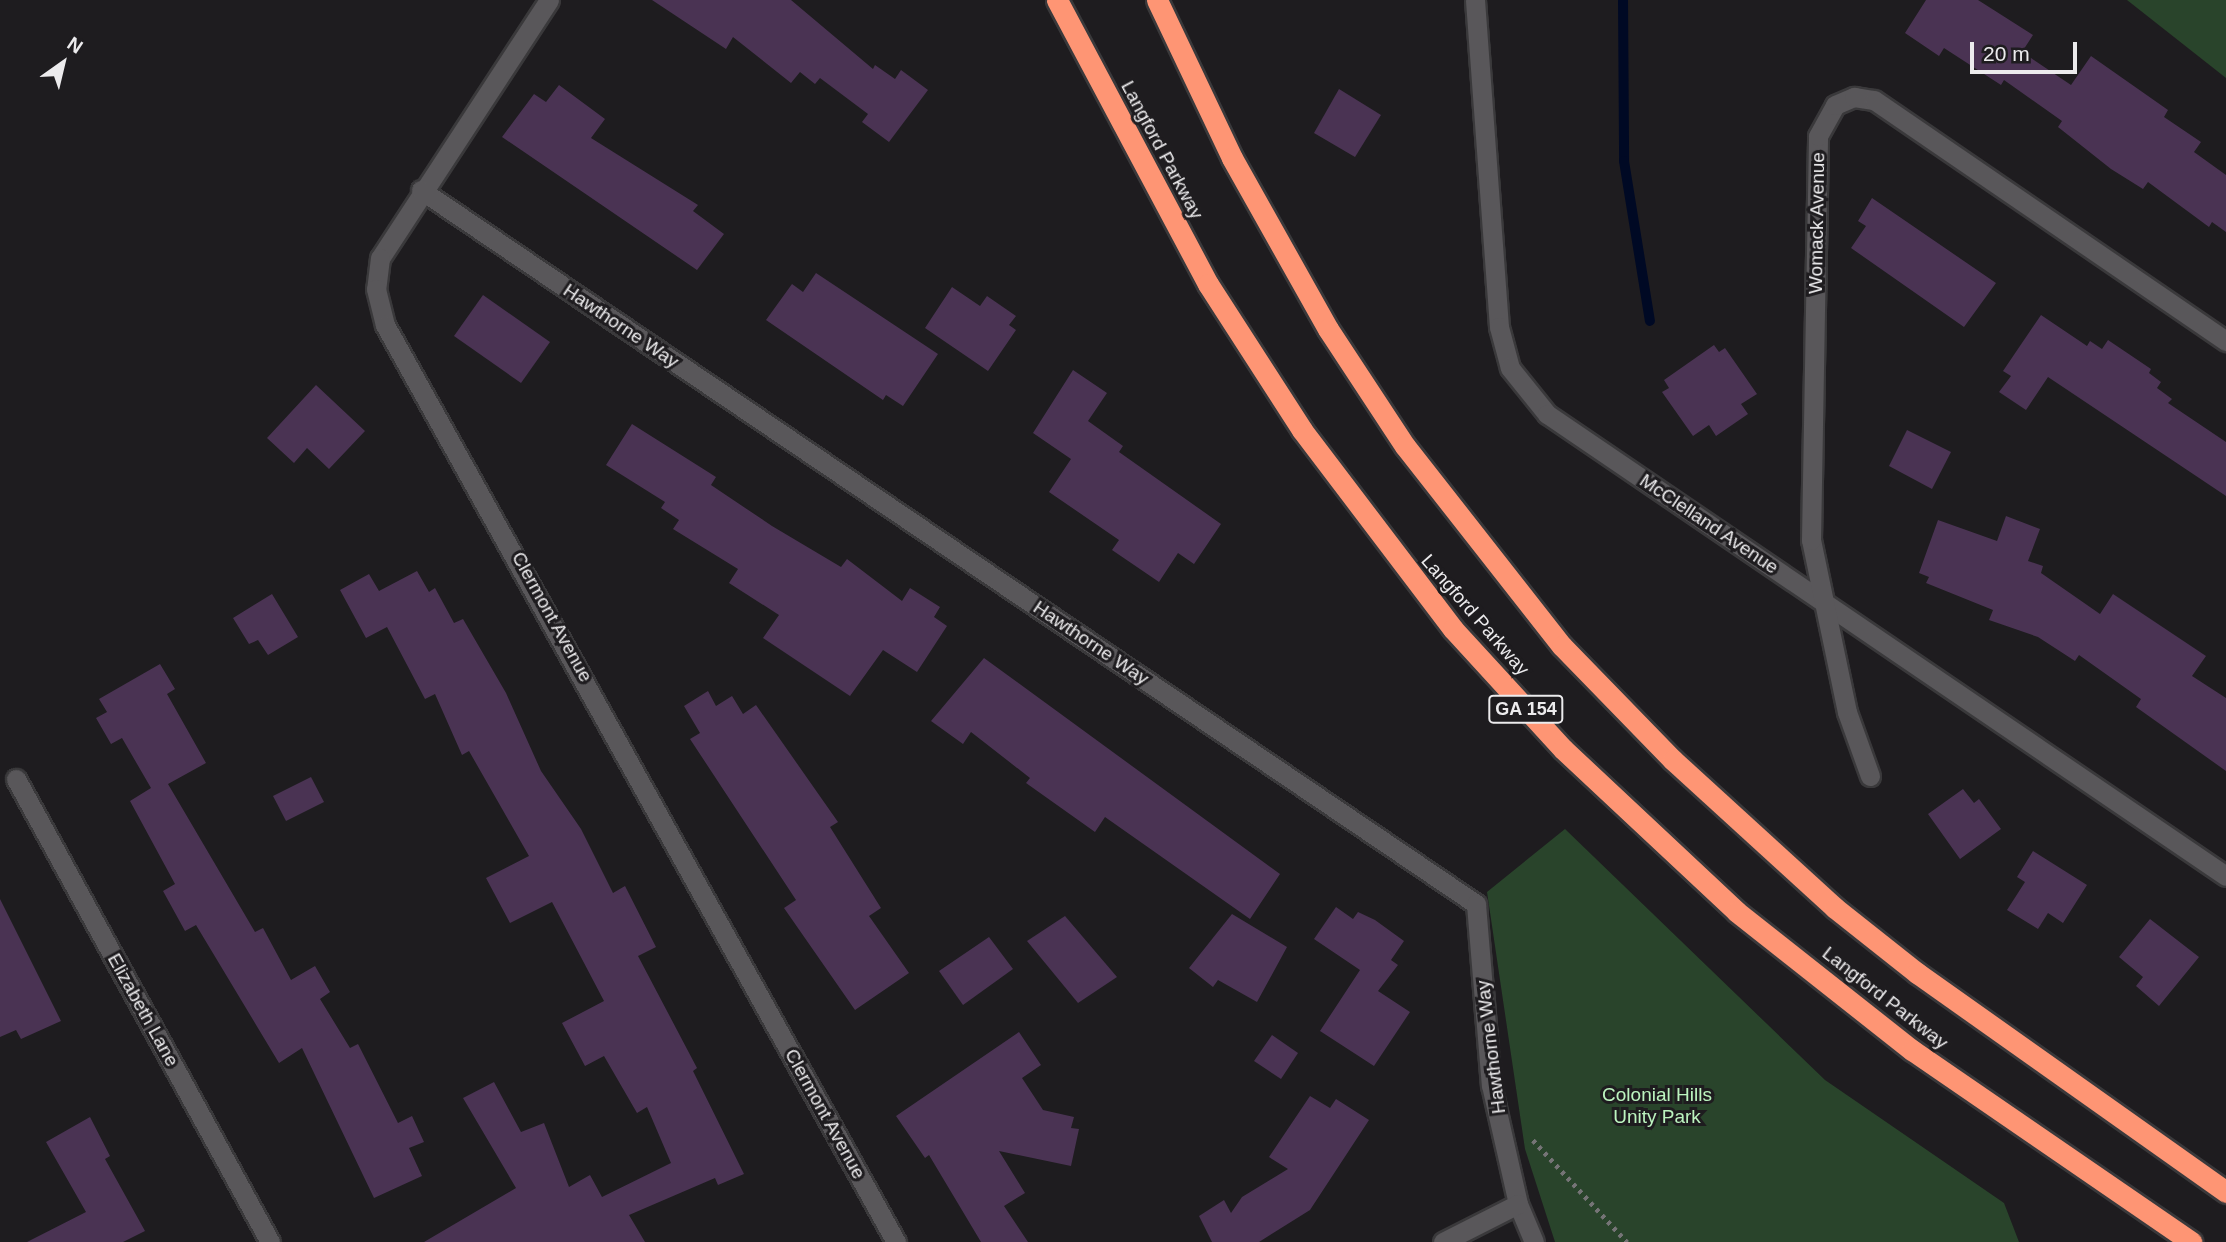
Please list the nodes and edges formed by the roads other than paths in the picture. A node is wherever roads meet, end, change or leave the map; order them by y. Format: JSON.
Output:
{"nodes":[{"id":1,"x":549,"y":0,"type":"edge"},
{"id":2,"x":1057,"y":0,"type":"edge"},
{"id":3,"x":1157,"y":0,"type":"edge"},
{"id":4,"x":1475,"y":0,"type":"edge"},
{"id":5,"x":421,"y":190,"type":"junction"},
{"id":6,"x":2226,"y":341,"type":"edge"},
{"id":7,"x":1822,"y":601,"type":"junction"},
{"id":8,"x":1870,"y":776,"type":"dead end"},
{"id":9,"x":16,"y":779,"type":"dead end"},
{"id":10,"x":2226,"y":876,"type":"edge"},
{"id":11,"x":2226,"y":1192,"type":"edge"},
{"id":12,"x":1518,"y":1204,"type":"junction"},
{"id":13,"x":270,"y":1242,"type":"edge"},
{"id":14,"x":896,"y":1242,"type":"edge"},
{"id":15,"x":1443,"y":1242,"type":"edge"},
{"id":16,"x":1534,"y":1242,"type":"edge"},
{"id":17,"x":2191,"y":1242,"type":"edge"}],
"edges":[{"from":1,"to":5,"type":"street","name":"Clermont Avenue"},
{"from":2,"to":17,"type":"highway","name":"Langford Parkway","number":"GA 154"},
{"from":3,"to":11,"type":"highway","name":"Langford Parkway"},
{"from":4,"to":7,"type":"street","name":"McClelland Avenue"},
{"from":5,"to":12,"type":"street","name":"Hawthorne Way"},
{"from":5,"to":14,"type":"street","name":"Clermont Avenue"},
{"from":6,"to":7,"type":"street","name":"Womack Avenue"},
{"from":7,"to":8,"type":"street","name":"Womack Avenue"},
{"from":7,"to":10,"type":"street","name":"McClelland Avenue"},
{"from":9,"to":13,"type":"street","name":"Elizabeth Lane"},
{"from":12,"to":15,"type":"street"},
{"from":12,"to":16,"type":"street","name":"Hawthorne Way"}]}
